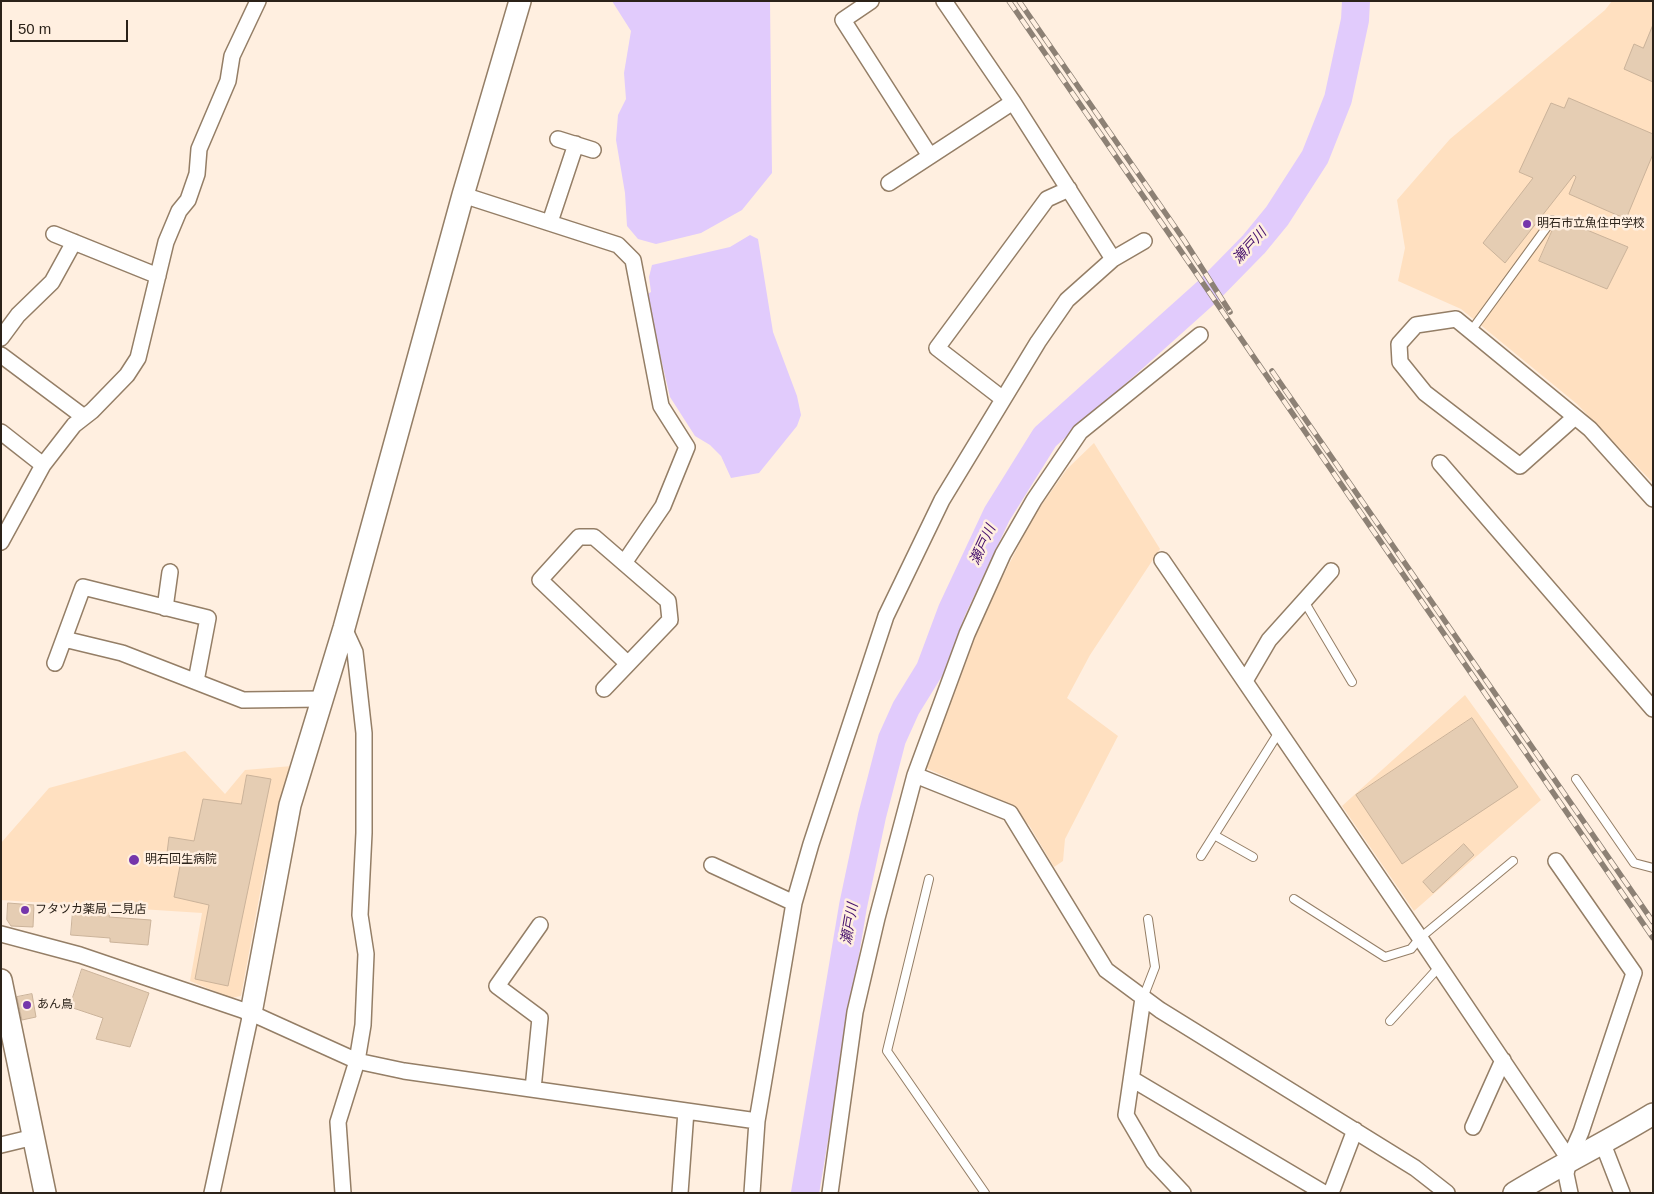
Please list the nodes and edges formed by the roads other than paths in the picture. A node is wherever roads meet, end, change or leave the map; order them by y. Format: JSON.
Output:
{"nodes":[{"id":1,"x":258,"y":1,"type":"edge"},
{"id":2,"x":520,"y":1,"type":"edge"},
{"id":3,"x":871,"y":1,"type":"edge"},
{"id":4,"x":944,"y":1,"type":"edge"},
{"id":5,"x":1012,"y":102,"type":"junction"},
{"id":6,"x":558,"y":139,"type":"dead end"},
{"id":7,"x":576,"y":144,"type":"junction"},
{"id":8,"x":593,"y":150,"type":"dead end"},
{"id":9,"x":930,"y":156,"type":"junction"},
{"id":10,"x":889,"y":183,"type":"dead end"},
{"id":11,"x":1069,"y":189,"type":"junction"},
{"id":12,"x":463,"y":196,"type":"junction"},
{"id":13,"x":1552,"y":220,"type":"dead end"},
{"id":14,"x":550,"y":222,"type":"junction"},
{"id":15,"x":54,"y":234,"type":"dead end"},
{"id":16,"x":1144,"y":241,"type":"dead end"},
{"id":17,"x":74,"y":242,"type":"junction"},
{"id":18,"x":1113,"y":259,"type":"junction"},
{"id":19,"x":158,"y":276,"type":"junction"},
{"id":20,"x":1471,"y":331,"type":"junction"},
{"id":21,"x":1200,"y":335,"type":"dead end"},
{"id":22,"x":1,"y":338,"type":"edge"},
{"id":23,"x":1,"y":355,"type":"edge"},
{"id":24,"x":1003,"y":398,"type":"junction"},
{"id":25,"x":84,"y":417,"type":"junction"},
{"id":26,"x":1575,"y":417,"type":"junction"},
{"id":27,"x":1,"y":432,"type":"edge"},
{"id":28,"x":1440,"y":463,"type":"dead end"},
{"id":29,"x":43,"y":464,"type":"junction"},
{"id":30,"x":1653,"y":499,"type":"edge"},
{"id":31,"x":1,"y":542,"type":"edge"},
{"id":32,"x":1162,"y":560,"type":"dead end"},
{"id":33,"x":624,"y":563,"type":"junction"},
{"id":34,"x":170,"y":572,"type":"dead end"},
{"id":35,"x":1331,"y":572,"type":"dead end"},
{"id":36,"x":1304,"y":601,"type":"junction"},
{"id":37,"x":165,"y":608,"type":"junction"},
{"id":38,"x":344,"y":628,"type":"junction"},
{"id":39,"x":64,"y":639,"type":"junction"},
{"id":40,"x":56,"y":663,"type":"dead end"},
{"id":41,"x":628,"y":664,"type":"junction"},
{"id":42,"x":1245,"y":681,"type":"junction"},
{"id":43,"x":196,"y":682,"type":"junction"},
{"id":44,"x":1352,"y":682,"type":"dead end"},
{"id":45,"x":604,"y":690,"type":"dead end"},
{"id":46,"x":322,"y":699,"type":"junction"},
{"id":47,"x":1653,"y":709,"type":"edge"},
{"id":48,"x":1280,"y":732,"type":"junction"},
{"id":49,"x":915,"y":775,"type":"junction"},
{"id":50,"x":1576,"y":779,"type":"dead end"},
{"id":51,"x":1214,"y":835,"type":"junction"},
{"id":52,"x":1201,"y":856,"type":"dead end"},
{"id":53,"x":1253,"y":857,"type":"dead end"},
{"id":54,"x":1513,"y":861,"type":"dead end"},
{"id":55,"x":1556,"y":861,"type":"dead end"},
{"id":56,"x":712,"y":865,"type":"dead end"},
{"id":57,"x":1653,"y":868,"type":"edge"},
{"id":58,"x":929,"y":879,"type":"dead end"},
{"id":59,"x":1294,"y":899,"type":"dead end"},
{"id":60,"x":794,"y":903,"type":"junction"},
{"id":61,"x":1148,"y":919,"type":"dead end"},
{"id":62,"x":540,"y":925,"type":"dead end"},
{"id":63,"x":1,"y":934,"type":"edge"},
{"id":64,"x":1420,"y":938,"type":"junction"},
{"id":65,"x":1440,"y":966,"type":"junction"},
{"id":66,"x":1,"y":980,"type":"edge"},
{"id":67,"x":1143,"y":998,"type":"junction"},
{"id":68,"x":251,"y":1013,"type":"junction"},
{"id":69,"x":1390,"y":1021,"type":"dead end"},
{"id":70,"x":357,"y":1060,"type":"junction"},
{"id":71,"x":1503,"y":1060,"type":"junction"},
{"id":72,"x":1132,"y":1079,"type":"junction"},
{"id":73,"x":533,"y":1089,"type":"junction"},
{"id":74,"x":686,"y":1110,"type":"junction"},
{"id":75,"x":1653,"y":1114,"type":"edge"},
{"id":76,"x":757,"y":1121,"type":"junction"},
{"id":77,"x":1473,"y":1126,"type":"dead end"},
{"id":78,"x":1354,"y":1130,"type":"junction"},
{"id":79,"x":34,"y":1137,"type":"junction"},
{"id":80,"x":1603,"y":1144,"type":"junction"},
{"id":81,"x":1,"y":1145,"type":"edge"},
{"id":82,"x":1569,"y":1160,"type":"junction"},
{"id":83,"x":45,"y":1193,"type":"edge"},
{"id":84,"x":212,"y":1193,"type":"edge"},
{"id":85,"x":343,"y":1193,"type":"edge"},
{"id":86,"x":680,"y":1193,"type":"edge"},
{"id":87,"x":752,"y":1193,"type":"edge"},
{"id":88,"x":830,"y":1193,"type":"edge"},
{"id":89,"x":986,"y":1193,"type":"edge"},
{"id":90,"x":1183,"y":1193,"type":"edge"},
{"id":91,"x":1324,"y":1193,"type":"edge"},
{"id":92,"x":1331,"y":1193,"type":"edge"},
{"id":93,"x":1447,"y":1193,"type":"edge"},
{"id":94,"x":1514,"y":1193,"type":"edge"},
{"id":95,"x":1570,"y":1193,"type":"edge"},
{"id":96,"x":1622,"y":1193,"type":"edge"}],
"edges":[{"from":1,"to":19,"type":"street"},
{"from":2,"to":12,"type":"street"},
{"from":3,"to":9,"type":"street"},
{"from":4,"to":5,"type":"street"},
{"from":5,"to":9,"type":"street"},
{"from":5,"to":11,"type":"street"},
{"from":6,"to":7,"type":"street"},
{"from":7,"to":8,"type":"street"},
{"from":7,"to":14,"type":"street"},
{"from":9,"to":10,"type":"street"},
{"from":11,"to":18,"type":"street"},
{"from":11,"to":24,"type":"street"},
{"from":12,"to":14,"type":"street"},
{"from":12,"to":38,"type":"street"},
{"from":13,"to":20,"type":"lane"},
{"from":14,"to":33,"type":"street"},
{"from":15,"to":17,"type":"street"},
{"from":16,"to":18,"type":"street"},
{"from":17,"to":19,"type":"street"},
{"from":17,"to":22,"type":"street"},
{"from":18,"to":24,"type":"street"},
{"from":19,"to":25,"type":"street"},
{"from":20,"to":26,"type":"street"},
{"from":20,"to":26,"type":"street"},
{"from":21,"to":49,"type":"street"},
{"from":23,"to":25,"type":"street"},
{"from":24,"to":60,"type":"street"},
{"from":25,"to":29,"type":"street"},
{"from":26,"to":30,"type":"street"},
{"from":27,"to":29,"type":"street"},
{"from":28,"to":47,"type":"street"},
{"from":29,"to":31,"type":"street"},
{"from":32,"to":42,"type":"street"},
{"from":33,"to":41,"type":"street"},
{"from":33,"to":41,"type":"street"},
{"from":34,"to":37,"type":"street"},
{"from":35,"to":36,"type":"street"},
{"from":36,"to":42,"type":"street"},
{"from":36,"to":44,"type":"lane"},
{"from":37,"to":39,"type":"street"},
{"from":37,"to":43,"type":"street"},
{"from":38,"to":46,"type":"street"},
{"from":38,"to":70,"type":"street"},
{"from":39,"to":40,"type":"street"},
{"from":39,"to":43,"type":"street"},
{"from":41,"to":45,"type":"street"},
{"from":42,"to":48,"type":"street"},
{"from":43,"to":46,"type":"street"},
{"from":46,"to":68,"type":"street"},
{"from":48,"to":51,"type":"lane"},
{"from":48,"to":64,"type":"street"},
{"from":49,"to":67,"type":"street"},
{"from":49,"to":88,"type":"street"},
{"from":50,"to":57,"type":"lane"},
{"from":51,"to":52,"type":"lane"},
{"from":51,"to":53,"type":"lane"},
{"from":54,"to":64,"type":"lane"},
{"from":55,"to":82,"type":"street"},
{"from":56,"to":60,"type":"street"},
{"from":58,"to":89,"type":"lane"},
{"from":59,"to":64,"type":"lane"},
{"from":60,"to":76,"type":"street"},
{"from":61,"to":67,"type":"lane"},
{"from":62,"to":73,"type":"street"},
{"from":63,"to":68,"type":"street"},
{"from":64,"to":65,"type":"street"},
{"from":65,"to":69,"type":"lane"},
{"from":65,"to":71,"type":"street"},
{"from":66,"to":79,"type":"street"},
{"from":67,"to":72,"type":"street"},
{"from":67,"to":78,"type":"street"},
{"from":68,"to":70,"type":"street"},
{"from":68,"to":84,"type":"street"},
{"from":70,"to":73,"type":"street"},
{"from":70,"to":85,"type":"street"},
{"from":71,"to":77,"type":"street"},
{"from":71,"to":82,"type":"street"},
{"from":72,"to":90,"type":"street"},
{"from":72,"to":91,"type":"street"},
{"from":73,"to":74,"type":"street"},
{"from":74,"to":76,"type":"street"},
{"from":74,"to":86,"type":"street"},
{"from":75,"to":80,"type":"street"},
{"from":76,"to":87,"type":"street"},
{"from":78,"to":92,"type":"street"},
{"from":78,"to":93,"type":"street"},
{"from":79,"to":81,"type":"street"},
{"from":79,"to":83,"type":"street"},
{"from":80,"to":82,"type":"street"},
{"from":80,"to":96,"type":"street"},
{"from":82,"to":94,"type":"street"},
{"from":82,"to":95,"type":"street"}]}
